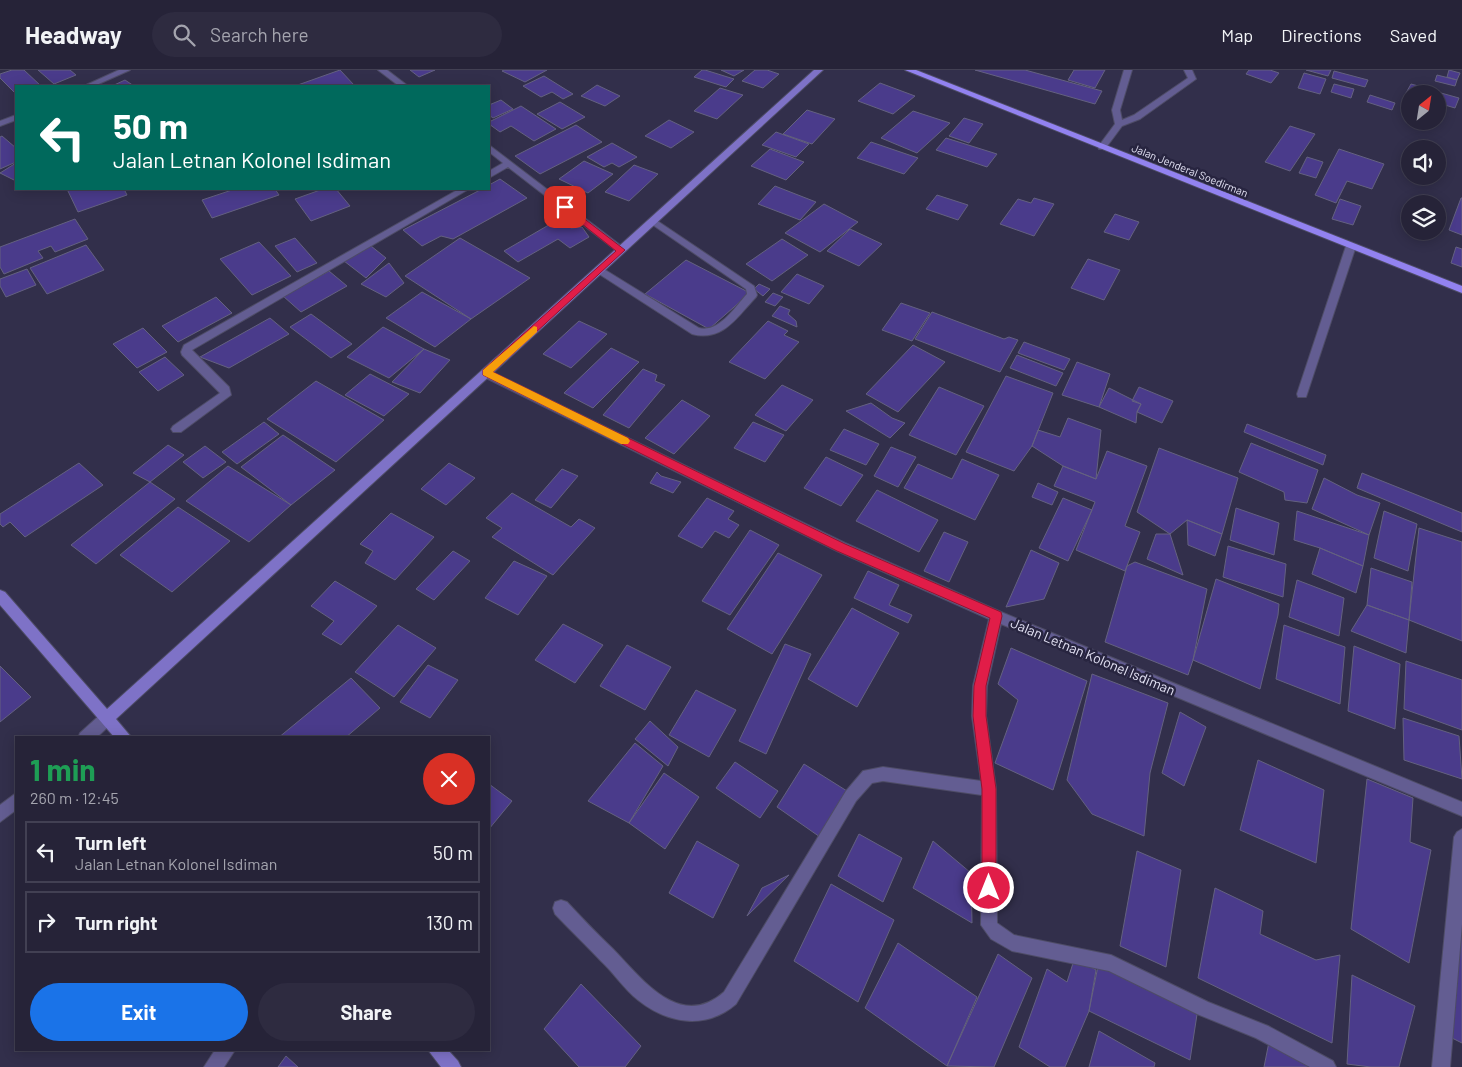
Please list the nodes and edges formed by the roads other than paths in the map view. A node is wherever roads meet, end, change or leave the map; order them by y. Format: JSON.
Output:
{"nodes":[{"id":1,"x":126,"y":70,"type":"edge"},
{"id":2,"x":382,"y":70,"type":"edge"},
{"id":3,"x":819,"y":70,"type":"edge"},
{"id":4,"x":909,"y":70,"type":"edge"},
{"id":5,"x":1128,"y":70,"type":"edge"},
{"id":6,"x":1188,"y":70,"type":"edge"},
{"id":7,"x":90,"y":85,"type":"edge"},
{"id":8,"x":403,"y":85,"type":"edge"},
{"id":9,"x":15,"y":117,"type":"edge"},
{"id":10,"x":0,"y":124,"type":"edge"},
{"id":11,"x":1119,"y":124,"type":"junction"},
{"id":12,"x":1102,"y":147,"type":"junction"},
{"id":13,"x":490,"y":149,"type":"edge"},
{"id":14,"x":509,"y":163,"type":"junction"},
{"id":15,"x":490,"y":174,"type":"edge"},
{"id":16,"x":463,"y":190,"type":"edge"},
{"id":17,"x":653,"y":221,"type":"junction"},
{"id":18,"x":1351,"y":246,"type":"junction"},
{"id":19,"x":621,"y":250,"type":"junction"},
{"id":20,"x":599,"y":270,"type":"junction"},
{"id":21,"x":1462,"y":290,"type":"edge"},
{"id":22,"x":486,"y":373,"type":"junction"},
{"id":23,"x":1302,"y":394,"type":"dead end"},
{"id":24,"x":177,"y":429,"type":"dead end"},
{"id":25,"x":0,"y":596,"type":"edge"},
{"id":26,"x":996,"y":616,"type":"junction"},
{"id":27,"x":106,"y":719,"type":"junction"},
{"id":28,"x":87,"y":736,"type":"edge"},
{"id":29,"x":123,"y":736,"type":"edge"},
{"id":30,"x":989,"y":789,"type":"junction"},
{"id":31,"x":15,"y":801,"type":"edge"},
{"id":32,"x":1462,"y":809,"type":"edge"},
{"id":33,"x":0,"y":815,"type":"edge"},
{"id":34,"x":1462,"y":837,"type":"edge"},
{"id":35,"x":561,"y":908,"type":"dead end"},
{"id":36,"x":225,"y":1051,"type":"edge"},
{"id":37,"x":438,"y":1051,"type":"edge"},
{"id":38,"x":213,"y":1067,"type":"edge"},
{"id":39,"x":452,"y":1067,"type":"edge"},
{"id":40,"x":1327,"y":1067,"type":"edge"},
{"id":41,"x":1441,"y":1067,"type":"edge"}],
"edges":[{"from":1,"to":7,"type":"street"},
{"from":2,"to":8,"type":"street"},
{"from":3,"to":17,"type":"street"},
{"from":4,"to":12,"type":"main road","name":"Jalan Jenderal Soedirman"},
{"from":5,"to":11,"type":"street"},
{"from":6,"to":11,"type":"street"},
{"from":9,"to":10,"type":"street"},
{"from":11,"to":12,"type":"street"},
{"from":12,"to":18,"type":"main road","name":"Jalan Jenderal Soedirman"},
{"from":13,"to":14,"type":"street"},
{"from":14,"to":15,"type":"street"},
{"from":14,"to":19,"type":"street"},
{"from":16,"to":24,"type":"street"},
{"from":17,"to":19,"type":"street"},
{"from":17,"to":20,"type":"street"},
{"from":18,"to":21,"type":"main road","name":"Jalan Jenderal Soedirman"},
{"from":18,"to":23,"type":"street"},
{"from":19,"to":20,"type":"street"},
{"from":20,"to":22,"type":"street"},
{"from":22,"to":26,"type":"street","name":"Jalan Letnan Kolonel Isdiman"},
{"from":22,"to":27,"type":"street"},
{"from":25,"to":27,"type":"street"},
{"from":26,"to":30,"type":"street"},
{"from":26,"to":32,"type":"street","name":"Jalan Letnan Kolonel Isdiman"},
{"from":27,"to":28,"type":"street"},
{"from":27,"to":29,"type":"street"},
{"from":30,"to":35,"type":"street"},
{"from":30,"to":40,"type":"street"},
{"from":31,"to":33,"type":"street"},
{"from":34,"to":41,"type":"street"},
{"from":36,"to":38,"type":"street"},
{"from":37,"to":39,"type":"street"}]}
